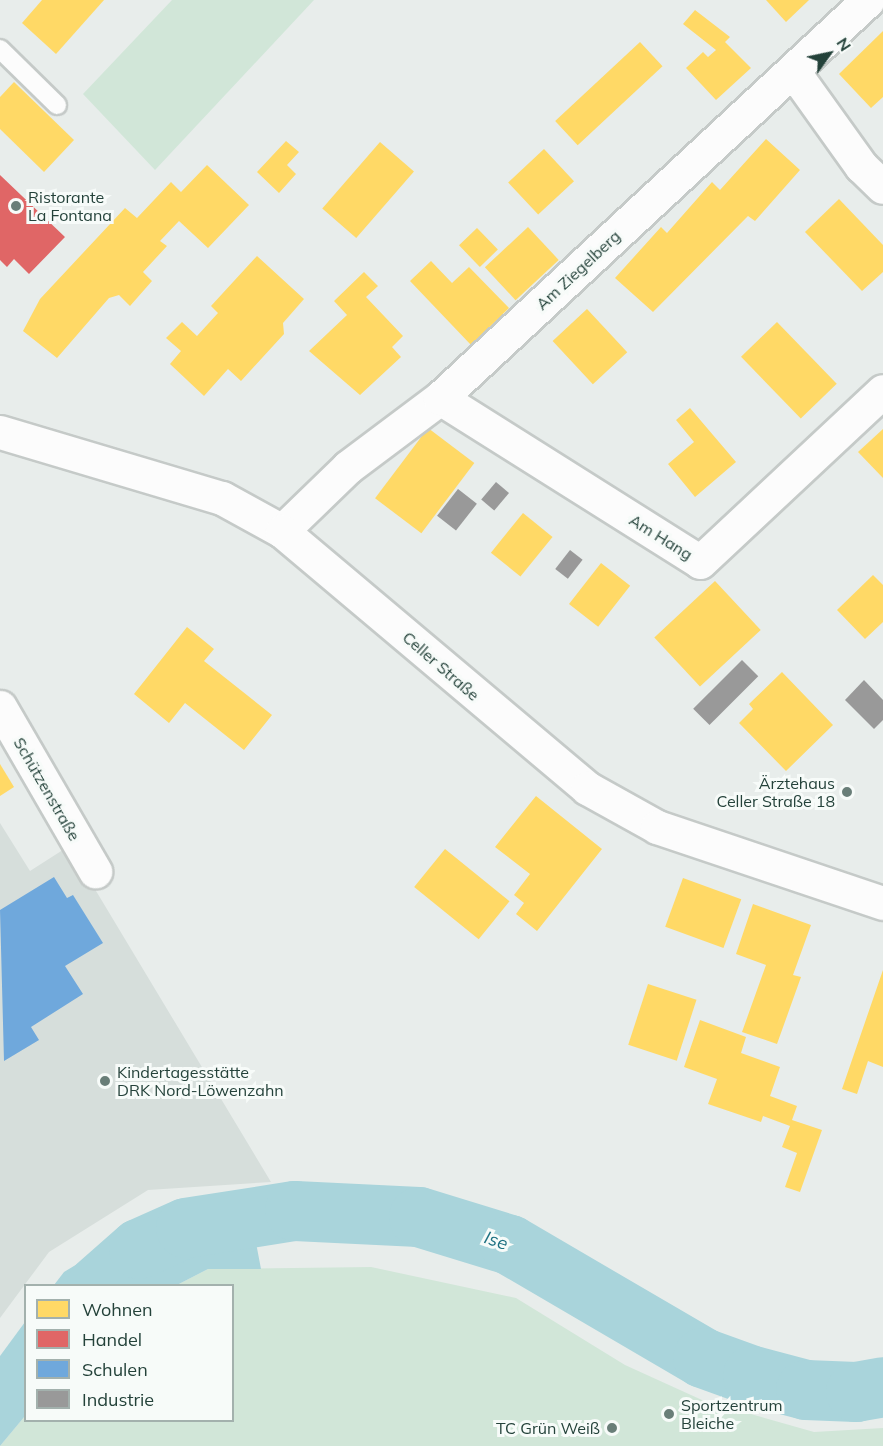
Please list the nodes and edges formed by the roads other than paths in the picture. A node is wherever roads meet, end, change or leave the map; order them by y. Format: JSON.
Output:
{"nodes":[{"id":1,"x":868,"y":0,"type":"edge"},
{"id":2,"x":0,"y":49,"type":"edge"},
{"id":3,"x":793,"y":71,"type":"junction"},
{"id":4,"x":57,"y":105,"type":"dead end"},
{"id":5,"x":883,"y":186,"type":"edge"},
{"id":6,"x":883,"y":392,"type":"edge"},
{"id":7,"x":440,"y":398,"type":"junction"},
{"id":8,"x":0,"y":432,"type":"edge"},
{"id":9,"x":282,"y":531,"type":"junction"},
{"id":10,"x":0,"y":707,"type":"edge"},
{"id":11,"x":95,"y":871,"type":"dead end"},
{"id":12,"x":883,"y":903,"type":"edge"}],
"edges":[{"from":1,"to":3,"type":"street","name":"Am Ziegelberg"},
{"from":2,"to":4,"type":"lane"},
{"from":3,"to":5,"type":"street"},
{"from":3,"to":7,"type":"street","name":"Am Ziegelberg"},
{"from":6,"to":7,"type":"street","name":"Am Hang"},
{"from":7,"to":9,"type":"street","name":"Am Ziegelberg"},
{"from":8,"to":9,"type":"street","name":"Celler Straße"},
{"from":9,"to":12,"type":"street","name":"Celler Straße"},
{"from":10,"to":11,"type":"street","name":"Schützenstraße"}]}
